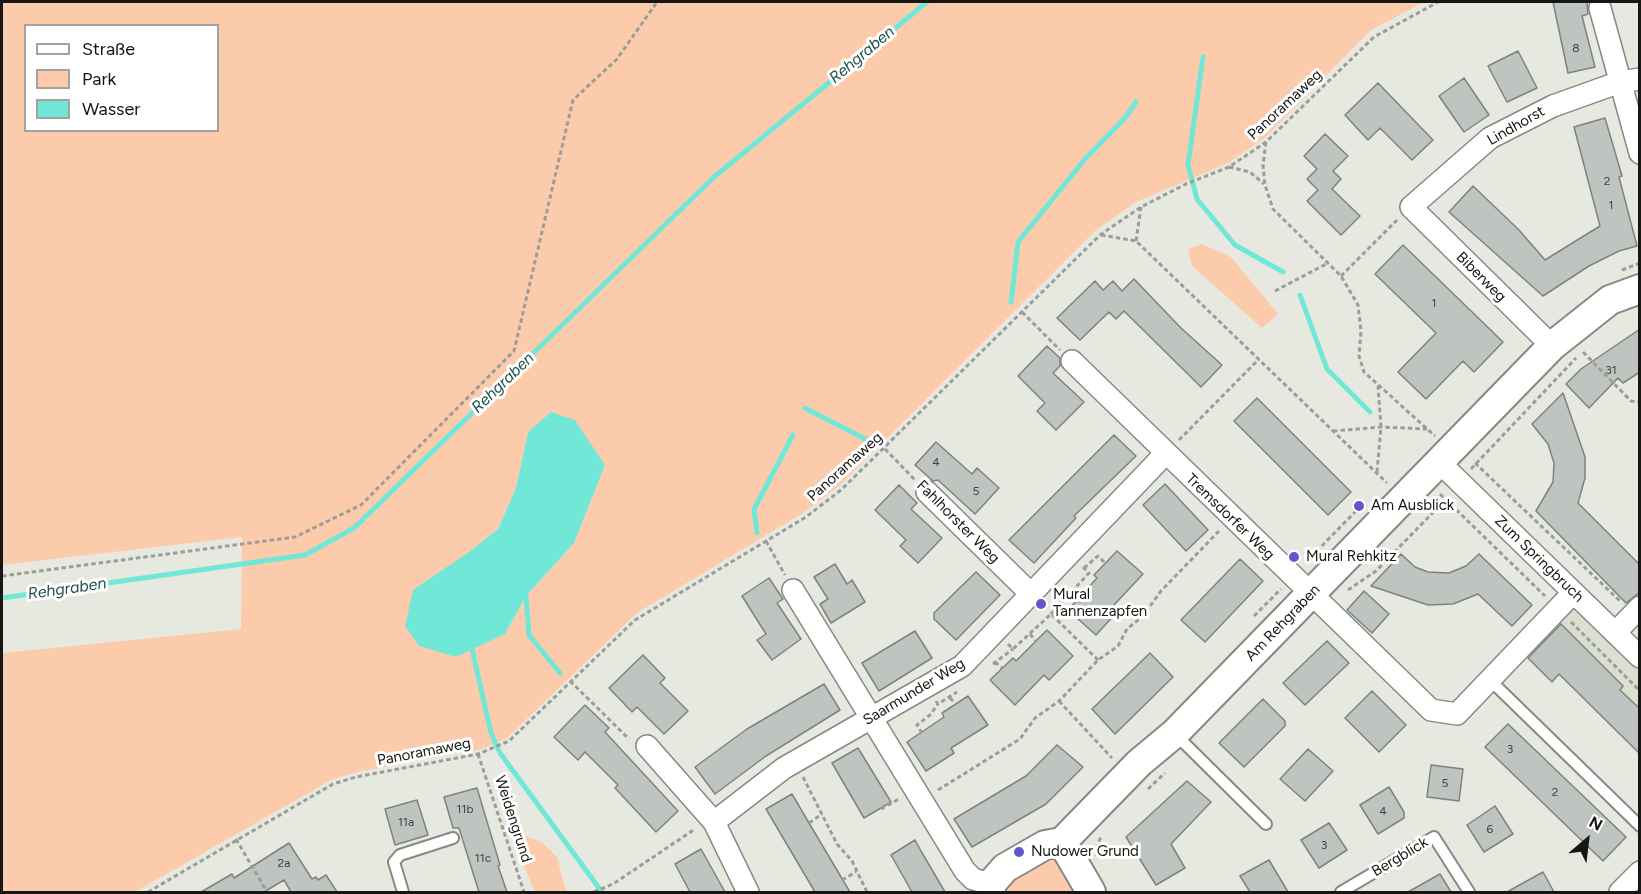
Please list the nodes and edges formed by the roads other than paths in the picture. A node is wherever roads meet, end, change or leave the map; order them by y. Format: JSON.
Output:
{"nodes":[{"id":1,"x":1600,"y":8,"type":"dead end"},
{"id":2,"x":1630,"y":80,"type":"edge"},
{"id":3,"x":1640,"y":153,"type":"edge"},
{"id":4,"x":1411,"y":207,"type":"joint"},
{"id":5,"x":1640,"y":289,"type":"edge"},
{"id":6,"x":1552,"y":346,"type":"junction"},
{"id":7,"x":1072,"y":362,"type":"road end"},
{"id":8,"x":1166,"y":454,"type":"junction"},
{"id":9,"x":1444,"y":456,"type":"junction"},
{"id":10,"x":927,"y":492,"type":"road end"},
{"id":11,"x":793,"y":590,"type":"road end"},
{"id":12,"x":1573,"y":593,"type":"junction"},
{"id":13,"x":1032,"y":595,"type":"junction"},
{"id":14,"x":1319,"y":603,"type":"junction"},
{"id":15,"x":1636,"y":610,"type":"edge"},
{"id":16,"x":1615,"y":633,"type":"junction"},
{"id":17,"x":1640,"y":657,"type":"edge"},
{"id":18,"x":1490,"y":680,"type":"junction"},
{"id":19,"x":870,"y":719,"type":"junction"},
{"id":20,"x":1183,"y":741,"type":"junction"},
{"id":21,"x":647,"y":746,"type":"road end"},
{"id":22,"x":714,"y":822,"type":"junction"},
{"id":23,"x":1266,"y":824,"type":"dead end"},
{"id":24,"x":1640,"y":826,"type":"edge"},
{"id":25,"x":453,"y":838,"type":"dead end"},
{"id":26,"x":1062,"y":842,"type":"junction"},
{"id":27,"x":1640,"y":872,"type":"edge"},
{"id":28,"x":991,"y":888,"type":"edge"},
{"id":29,"x":403,"y":892,"type":"edge"},
{"id":30,"x":748,"y":892,"type":"edge"},
{"id":31,"x":1091,"y":892,"type":"edge"},
{"id":32,"x":1341,"y":892,"type":"edge"},
{"id":33,"x":1469,"y":892,"type":"edge"},
{"id":34,"x":1620,"y":892,"type":"edge"}],
"edges":[{"from":1,"to":2,"type":"street"},
{"from":2,"to":3,"type":"street"},
{"from":2,"to":4,"type":"street","name":"Lindhorst"},
{"from":4,"to":6,"type":"street","name":"Biberweg"},
{"from":5,"to":6,"type":"street","name":"Am Rehgraben"},
{"from":6,"to":9,"type":"street","name":"Am Rehgraben"},
{"from":7,"to":8,"type":"street","name":"Tremsdorfer Weg"},
{"from":8,"to":13,"type":"street","name":"Saarmunder Weg"},
{"from":8,"to":14,"type":"street","name":"Tremsdorfer Weg"},
{"from":9,"to":12,"type":"street","name":"Zum Springbruch"},
{"from":9,"to":14,"type":"street","name":"Am Rehgraben"},
{"from":10,"to":13,"type":"street","name":"Fahlhorster Weg"},
{"from":11,"to":19,"type":"street"},
{"from":12,"to":16,"type":"street","name":"Zum Springbruch"},
{"from":12,"to":18,"type":"street","name":"Tremsdorfer Weg"},
{"from":13,"to":19,"type":"street","name":"Saarmunder Weg"},
{"from":14,"to":18,"type":"street","name":"Tremsdorfer Weg"},
{"from":14,"to":20,"type":"street","name":"Am Rehgraben"},
{"from":15,"to":16,"type":"street"},
{"from":16,"to":17,"type":"street","name":"Zum Springbruch"},
{"from":18,"to":24,"type":"lane"},
{"from":19,"to":22,"type":"street","name":"Saarmunder Weg"},
{"from":19,"to":28,"type":"street"},
{"from":20,"to":23,"type":"lane"},
{"from":20,"to":26,"type":"street","name":"Am Rehgraben"},
{"from":21,"to":22,"type":"street"},
{"from":22,"to":30,"type":"street"},
{"from":25,"to":29,"type":"lane"},
{"from":26,"to":28,"type":"street","name":"Am Rehgraben"},
{"from":26,"to":31,"type":"street"},
{"from":27,"to":34,"type":"street"},
{"from":32,"to":33,"type":"lane","name":"Bergblick"}]}
